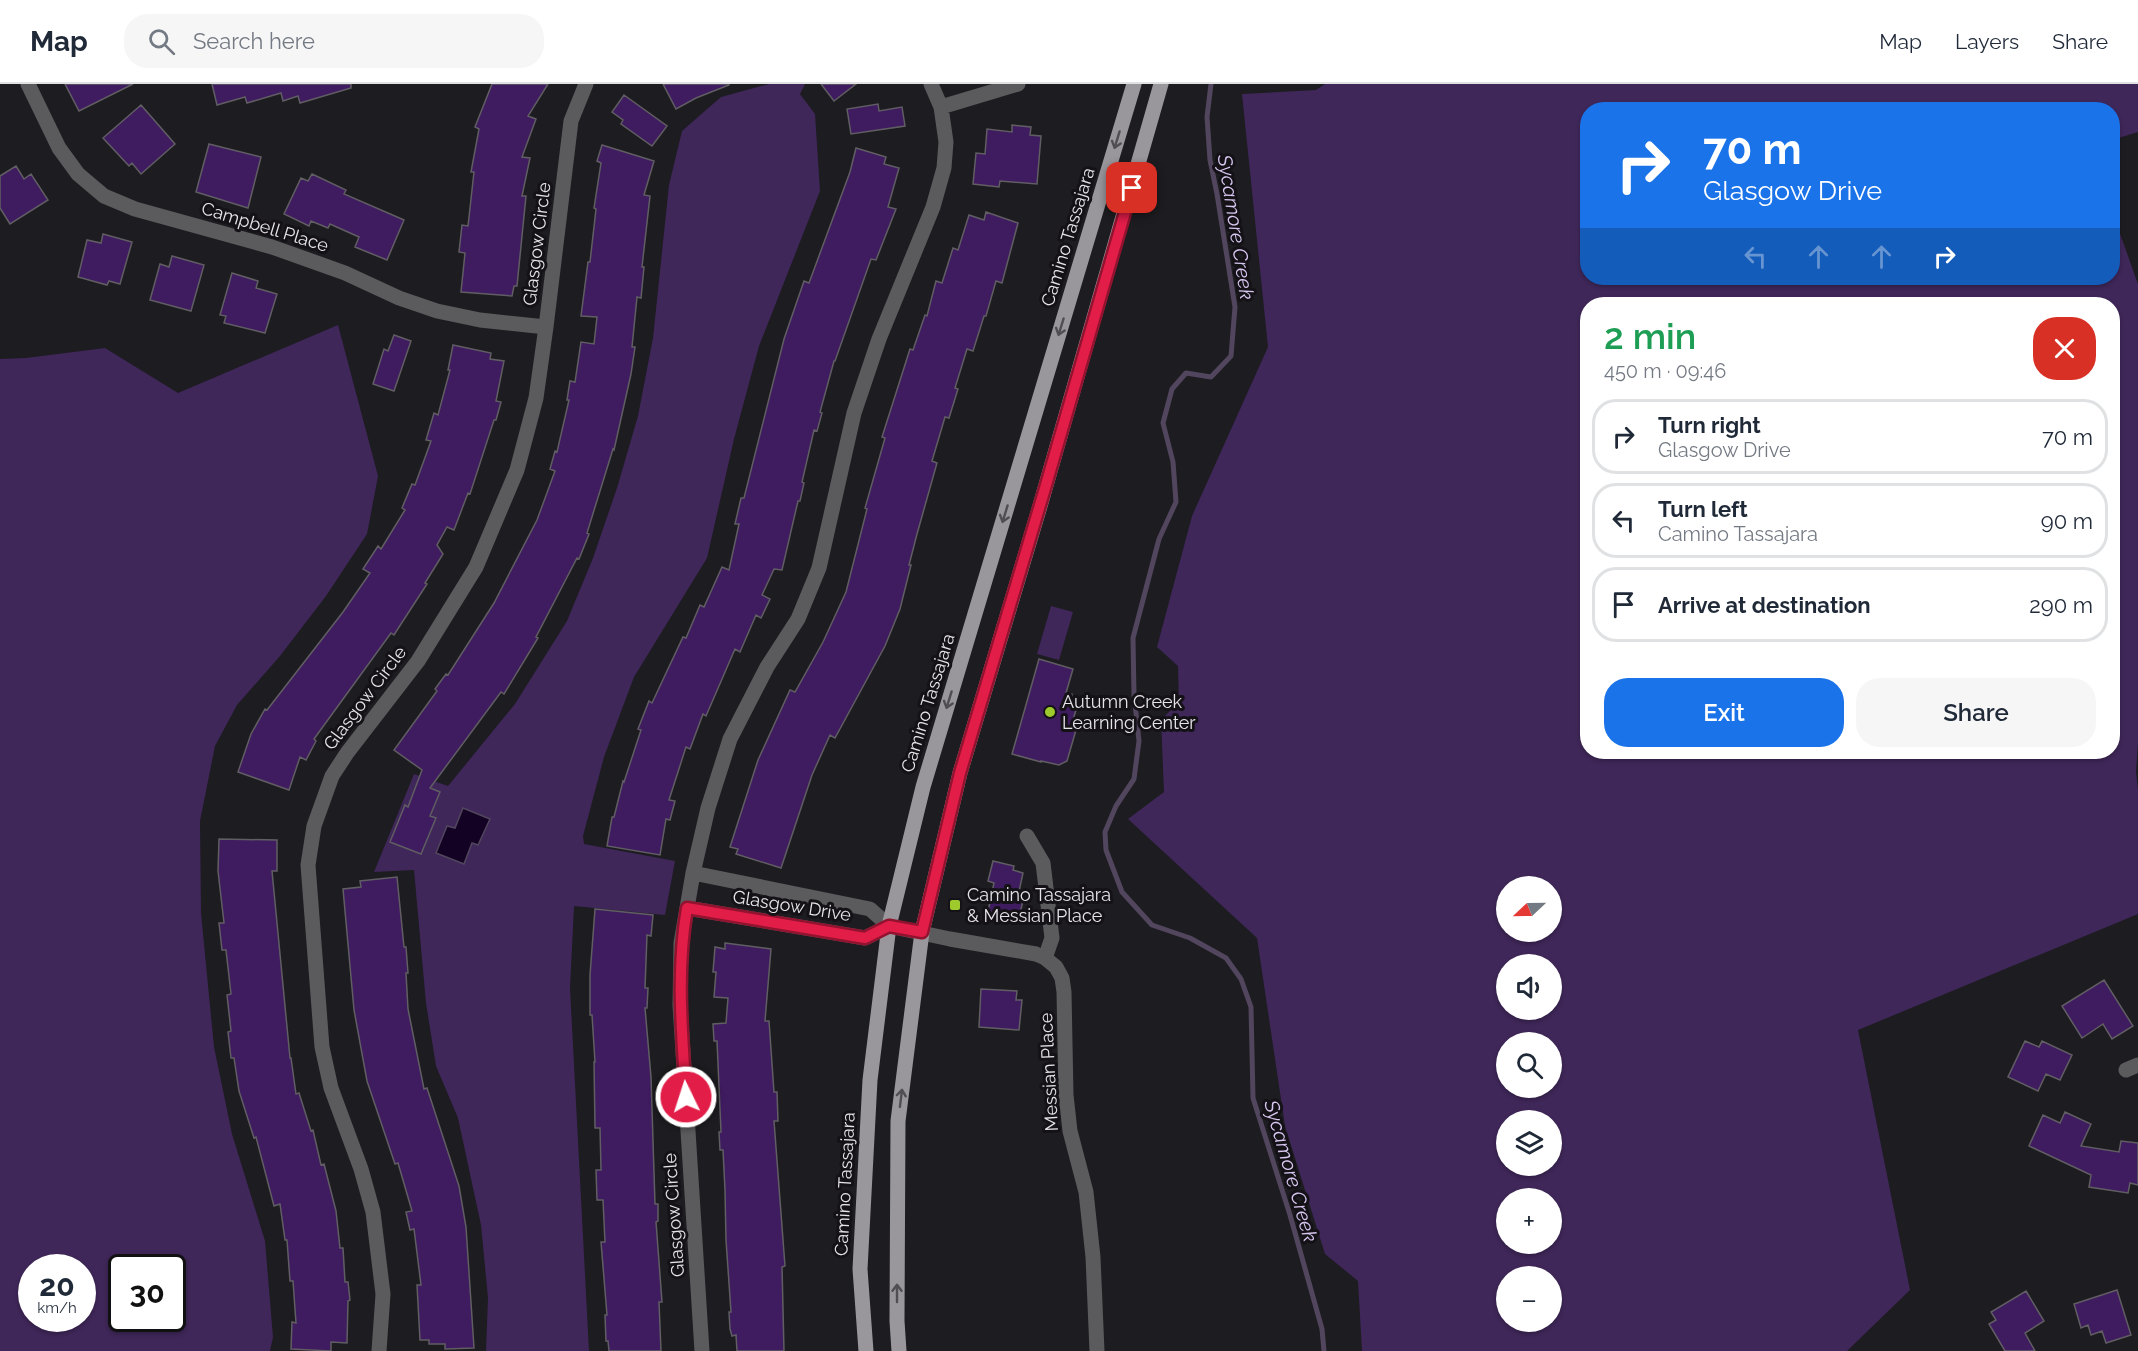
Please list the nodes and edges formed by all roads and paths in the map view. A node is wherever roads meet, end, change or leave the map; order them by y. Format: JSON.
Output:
{"nodes":[{"id":1,"x":28,"y":84,"type":"edge"},
{"id":2,"x":586,"y":84,"type":"edge"},
{"id":3,"x":931,"y":84,"type":"edge"},
{"id":4,"x":1018,"y":84,"type":"edge"},
{"id":5,"x":1134,"y":84,"type":"edge"},
{"id":6,"x":1161,"y":84,"type":"edge"},
{"id":7,"x":941,"y":106,"type":"junction"},
{"id":8,"x":546,"y":327,"type":"junction"},
{"id":9,"x":1027,"y":836,"type":"dead end"},
{"id":10,"x":693,"y":873,"type":"junction"},
{"id":11,"x":687,"y":908,"type":"junction"},
{"id":12,"x":889,"y":926,"type":"junction"},
{"id":13,"x":922,"y":932,"type":"junction"},
{"id":14,"x":1045,"y":958,"type":"junction"},
{"id":15,"x":379,"y":1351,"type":"edge"},
{"id":16,"x":702,"y":1351,"type":"edge"},
{"id":17,"x":866,"y":1351,"type":"edge"},
{"id":18,"x":899,"y":1351,"type":"edge"},
{"id":19,"x":1096,"y":1351,"type":"edge"}],
"edges":[{"from":1,"to":8,"type":"street","name":"Campbell Place"},
{"from":2,"to":8,"type":"street","name":"Glasgow Circle"},
{"from":3,"to":7,"type":"street","name":"Glasgow Circle"},
{"from":4,"to":7,"type":"street"},
{"from":5,"to":12,"type":"main road","name":"Camino Tassajara","one_way":true},
{"from":6,"to":13,"type":"main road"},
{"from":7,"to":10,"type":"street","name":"Glasgow Circle"},
{"from":8,"to":15,"type":"street","name":"Glasgow Circle"},
{"from":9,"to":14,"type":"street"},
{"from":10,"to":11,"type":"street","name":"Glasgow Circle"},
{"from":10,"to":12,"type":"street","name":"Glasgow Drive"},
{"from":11,"to":12,"type":"street","name":"Glasgow Drive"},
{"from":11,"to":16,"type":"street","name":"Glasgow Circle"},
{"from":12,"to":13,"type":"street","name":"Glasgow Drive"},
{"from":12,"to":17,"type":"main road","name":"Camino Tassajara"},
{"from":13,"to":14,"type":"street"},
{"from":18,"to":13,"type":"main road","one_way":true},
{"from":14,"to":19,"type":"street","name":"Messian Place"}]}
